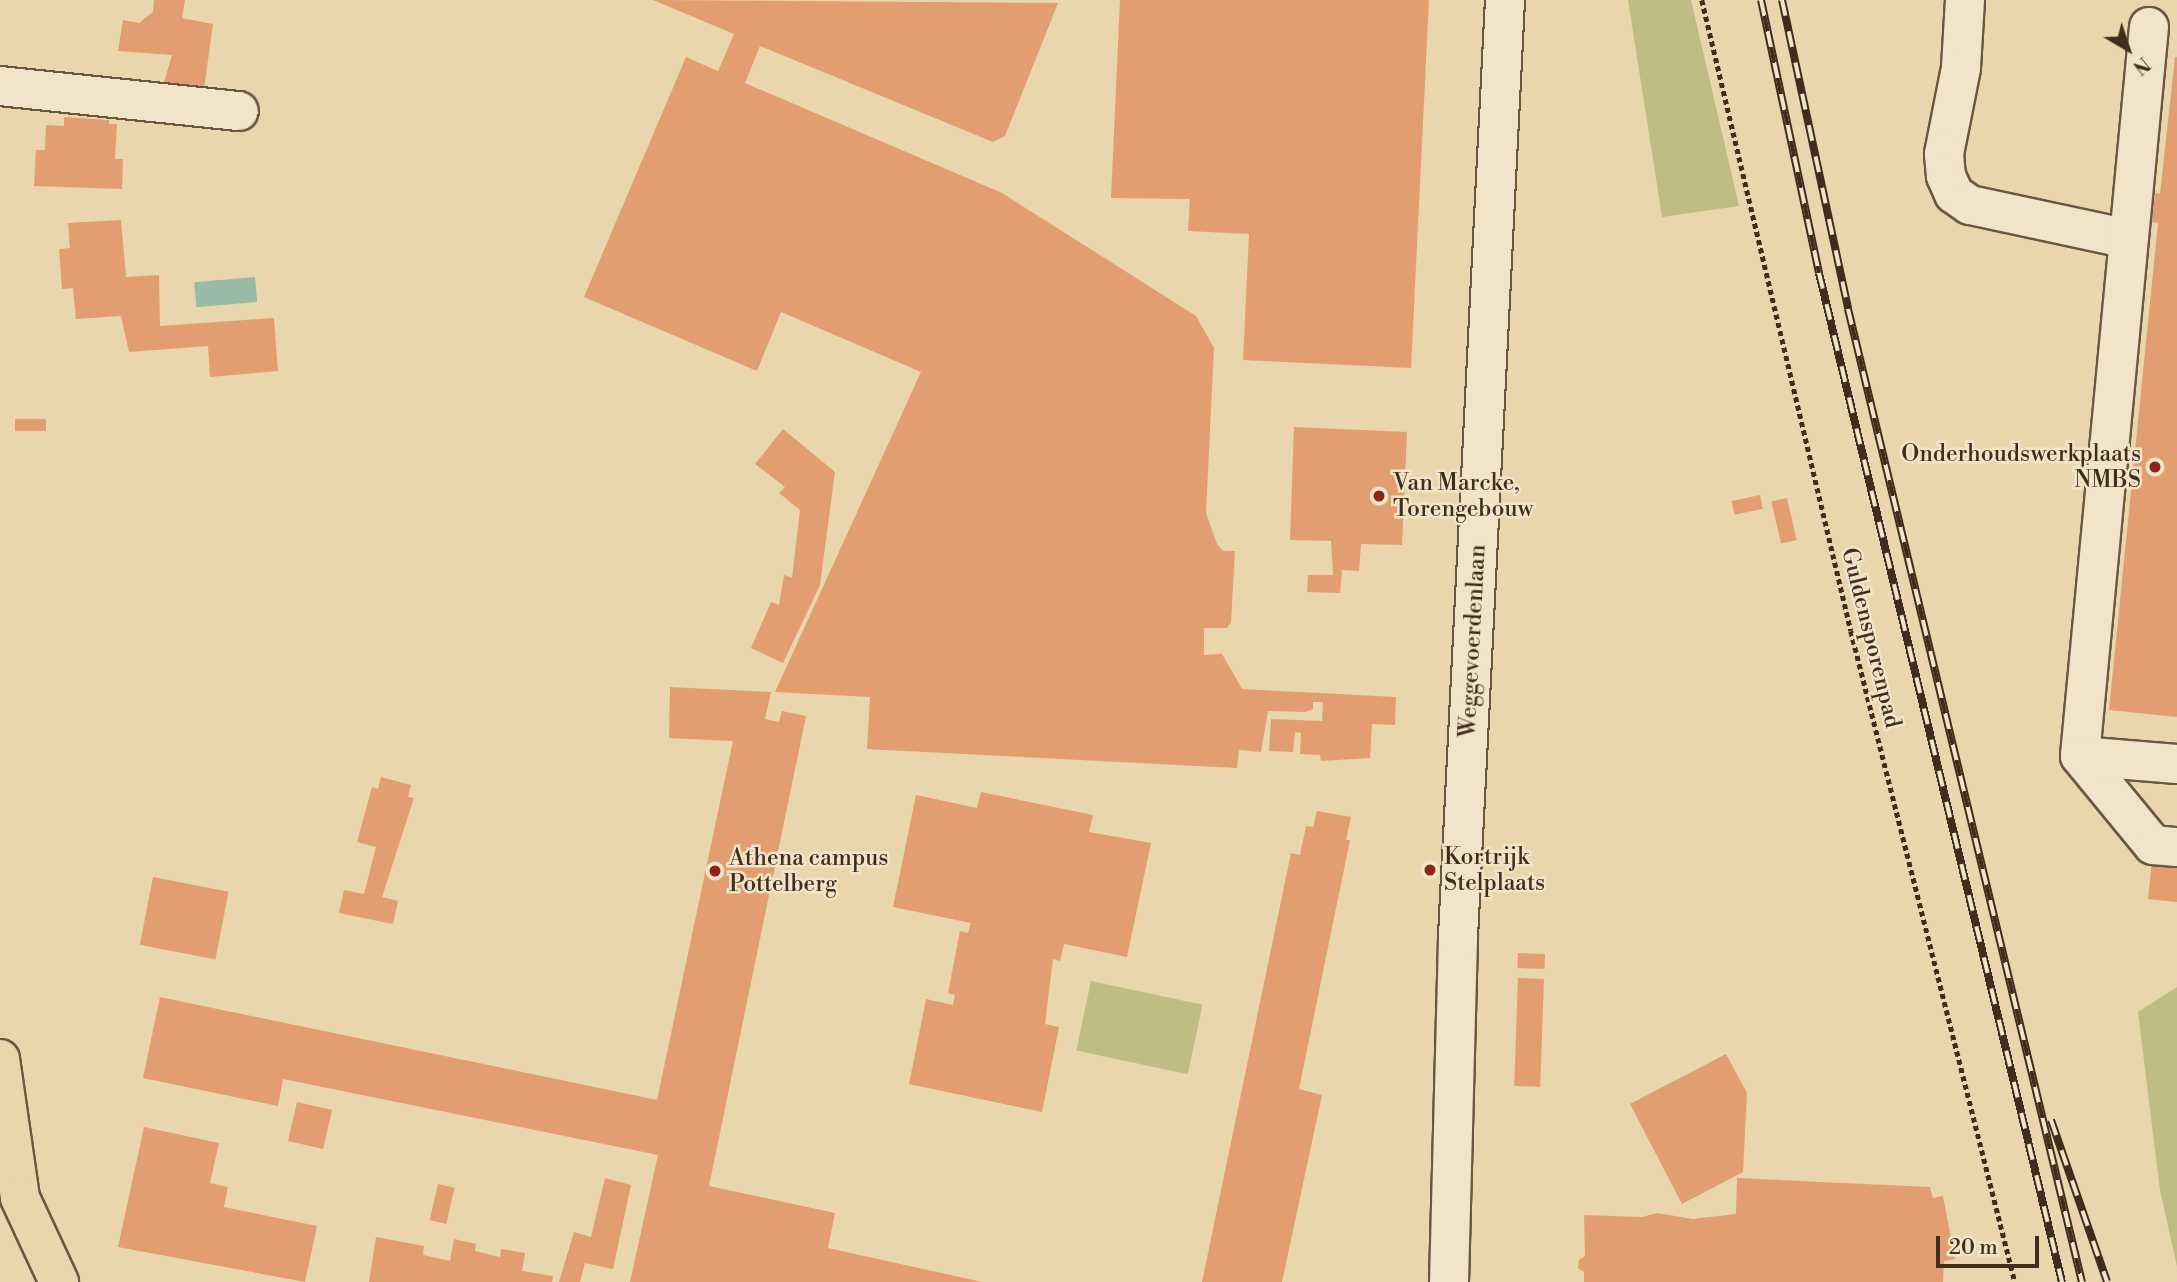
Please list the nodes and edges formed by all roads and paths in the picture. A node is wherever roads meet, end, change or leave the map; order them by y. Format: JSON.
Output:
{"nodes":[{"id":1,"x":1505,"y":0,"type":"edge"},
{"id":2,"x":1702,"y":0,"type":"edge"},
{"id":3,"x":1965,"y":0,"type":"edge"},
{"id":4,"x":2149,"y":27,"type":"dead end"},
{"id":5,"x":0,"y":86,"type":"edge"},
{"id":6,"x":239,"y":111,"type":"dead end"},
{"id":7,"x":2128,"y":239,"type":"junction"},
{"id":8,"x":2080,"y":756,"type":"junction"},
{"id":9,"x":2177,"y":764,"type":"edge"},
{"id":10,"x":2177,"y":847,"type":"edge"},
{"id":11,"x":0,"y":1059,"type":"edge"},
{"id":12,"x":59,"y":1282,"type":"edge"},
{"id":13,"x":1449,"y":1282,"type":"edge"},
{"id":14,"x":2015,"y":1282,"type":"edge"}],
"edges":[{"from":1,"to":13,"type":"street","name":"Weggevoerdenlaan"},
{"from":2,"to":14,"type":"path","name":"Guldensporenpad"},
{"from":3,"to":7,"type":"street"},
{"from":4,"to":7,"type":"street"},
{"from":5,"to":6,"type":"street"},
{"from":7,"to":8,"type":"street"},
{"from":8,"to":9,"type":"street"},
{"from":8,"to":10,"type":"street"},
{"from":11,"to":12,"type":"main road"}]}
